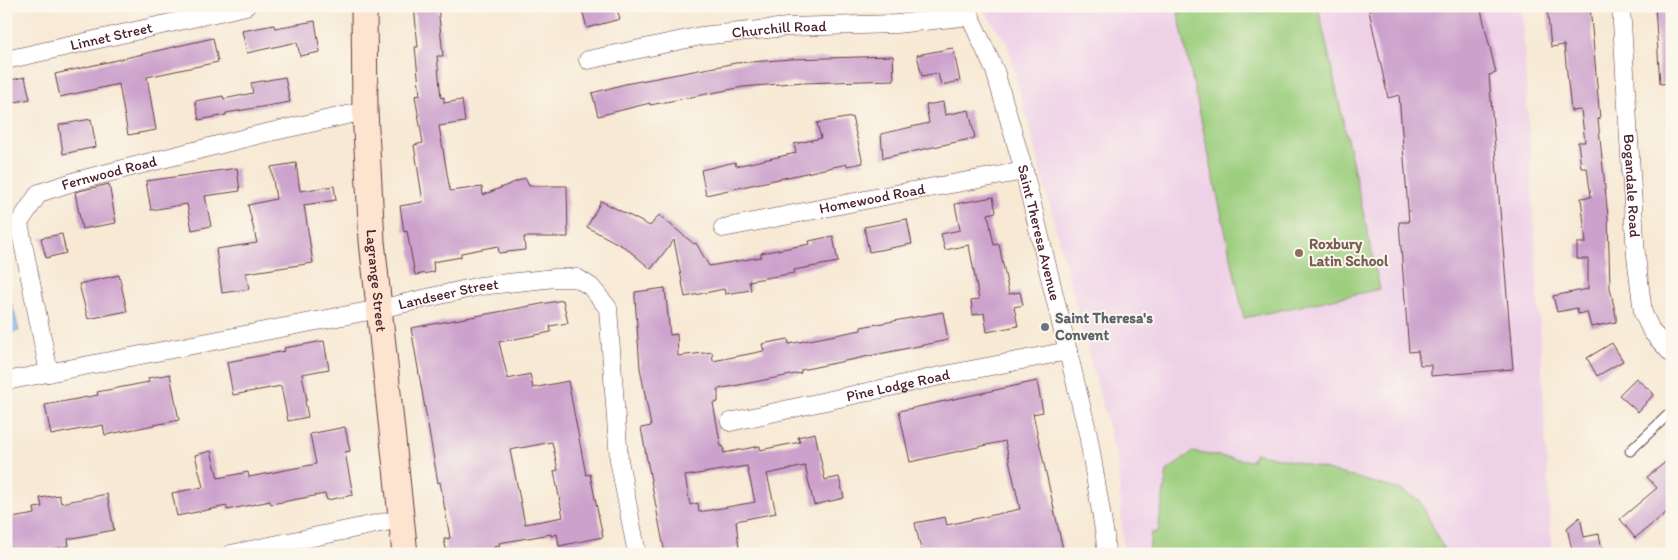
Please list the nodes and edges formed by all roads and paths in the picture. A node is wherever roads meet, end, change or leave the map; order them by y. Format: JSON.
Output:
{"nodes":[{"id":1,"x":246,"y":6,"type":"edge"},
{"id":2,"x":364,"y":6,"type":"edge"},
{"id":3,"x":1621,"y":6,"type":"edge"},
{"id":4,"x":968,"y":11,"type":"edge"},
{"id":5,"x":6,"y":60,"type":"edge"},
{"id":6,"x":588,"y":60,"type":"dead end"},
{"id":7,"x":365,"y":111,"type":"junction"},
{"id":8,"x":1024,"y":170,"type":"junction"},
{"id":9,"x":723,"y":228,"type":"dead end"},
{"id":10,"x":379,"y":309,"type":"junction"},
{"id":11,"x":1068,"y":350,"type":"junction"},
{"id":12,"x":1672,"y":354,"type":"edge"},
{"id":13,"x":49,"y":373,"type":"junction"},
{"id":14,"x":6,"y":381,"type":"edge"},
{"id":15,"x":1672,"y":410,"type":"edge"},
{"id":16,"x":730,"y":422,"type":"dead end"},
{"id":17,"x":1630,"y":451,"type":"dead end"},
{"id":18,"x":400,"y":519,"type":"junction"},
{"id":19,"x":230,"y":554,"type":"edge"},
{"id":20,"x":405,"y":554,"type":"edge"},
{"id":21,"x":638,"y":554,"type":"edge"},
{"id":22,"x":1106,"y":554,"type":"edge"}],
"edges":[{"from":1,"to":5,"type":"street","name":"Linnet Street"},
{"from":2,"to":7,"type":"main road","name":"Lagrange Street"},
{"from":3,"to":12,"type":"street","name":"Bogandale Road"},
{"from":4,"to":6,"type":"street","name":"Churchill Road"},
{"from":4,"to":8,"type":"street","name":"Saint Theresa Avenue"},
{"from":7,"to":10,"type":"main road","name":"Lagrange Street"},
{"from":7,"to":13,"type":"street","name":"Fernwood Road"},
{"from":8,"to":9,"type":"street","name":"Homewood Road"},
{"from":8,"to":11,"type":"street","name":"Saint Theresa Avenue"},
{"from":10,"to":13,"type":"street","name":"Landseer Street"},
{"from":10,"to":18,"type":"main road","name":"Lagrange Street"},
{"from":10,"to":21,"type":"street","name":"Landseer Street"},
{"from":11,"to":16,"type":"street","name":"Pine Lodge Road"},
{"from":11,"to":22,"type":"street","name":"Saint Theresa Avenue"},
{"from":13,"to":14,"type":"street","name":"Landseer Street"},
{"from":15,"to":17,"type":"lane"},
{"from":18,"to":19,"type":"street"},
{"from":18,"to":20,"type":"main road","name":"Lagrange Street"}]}
